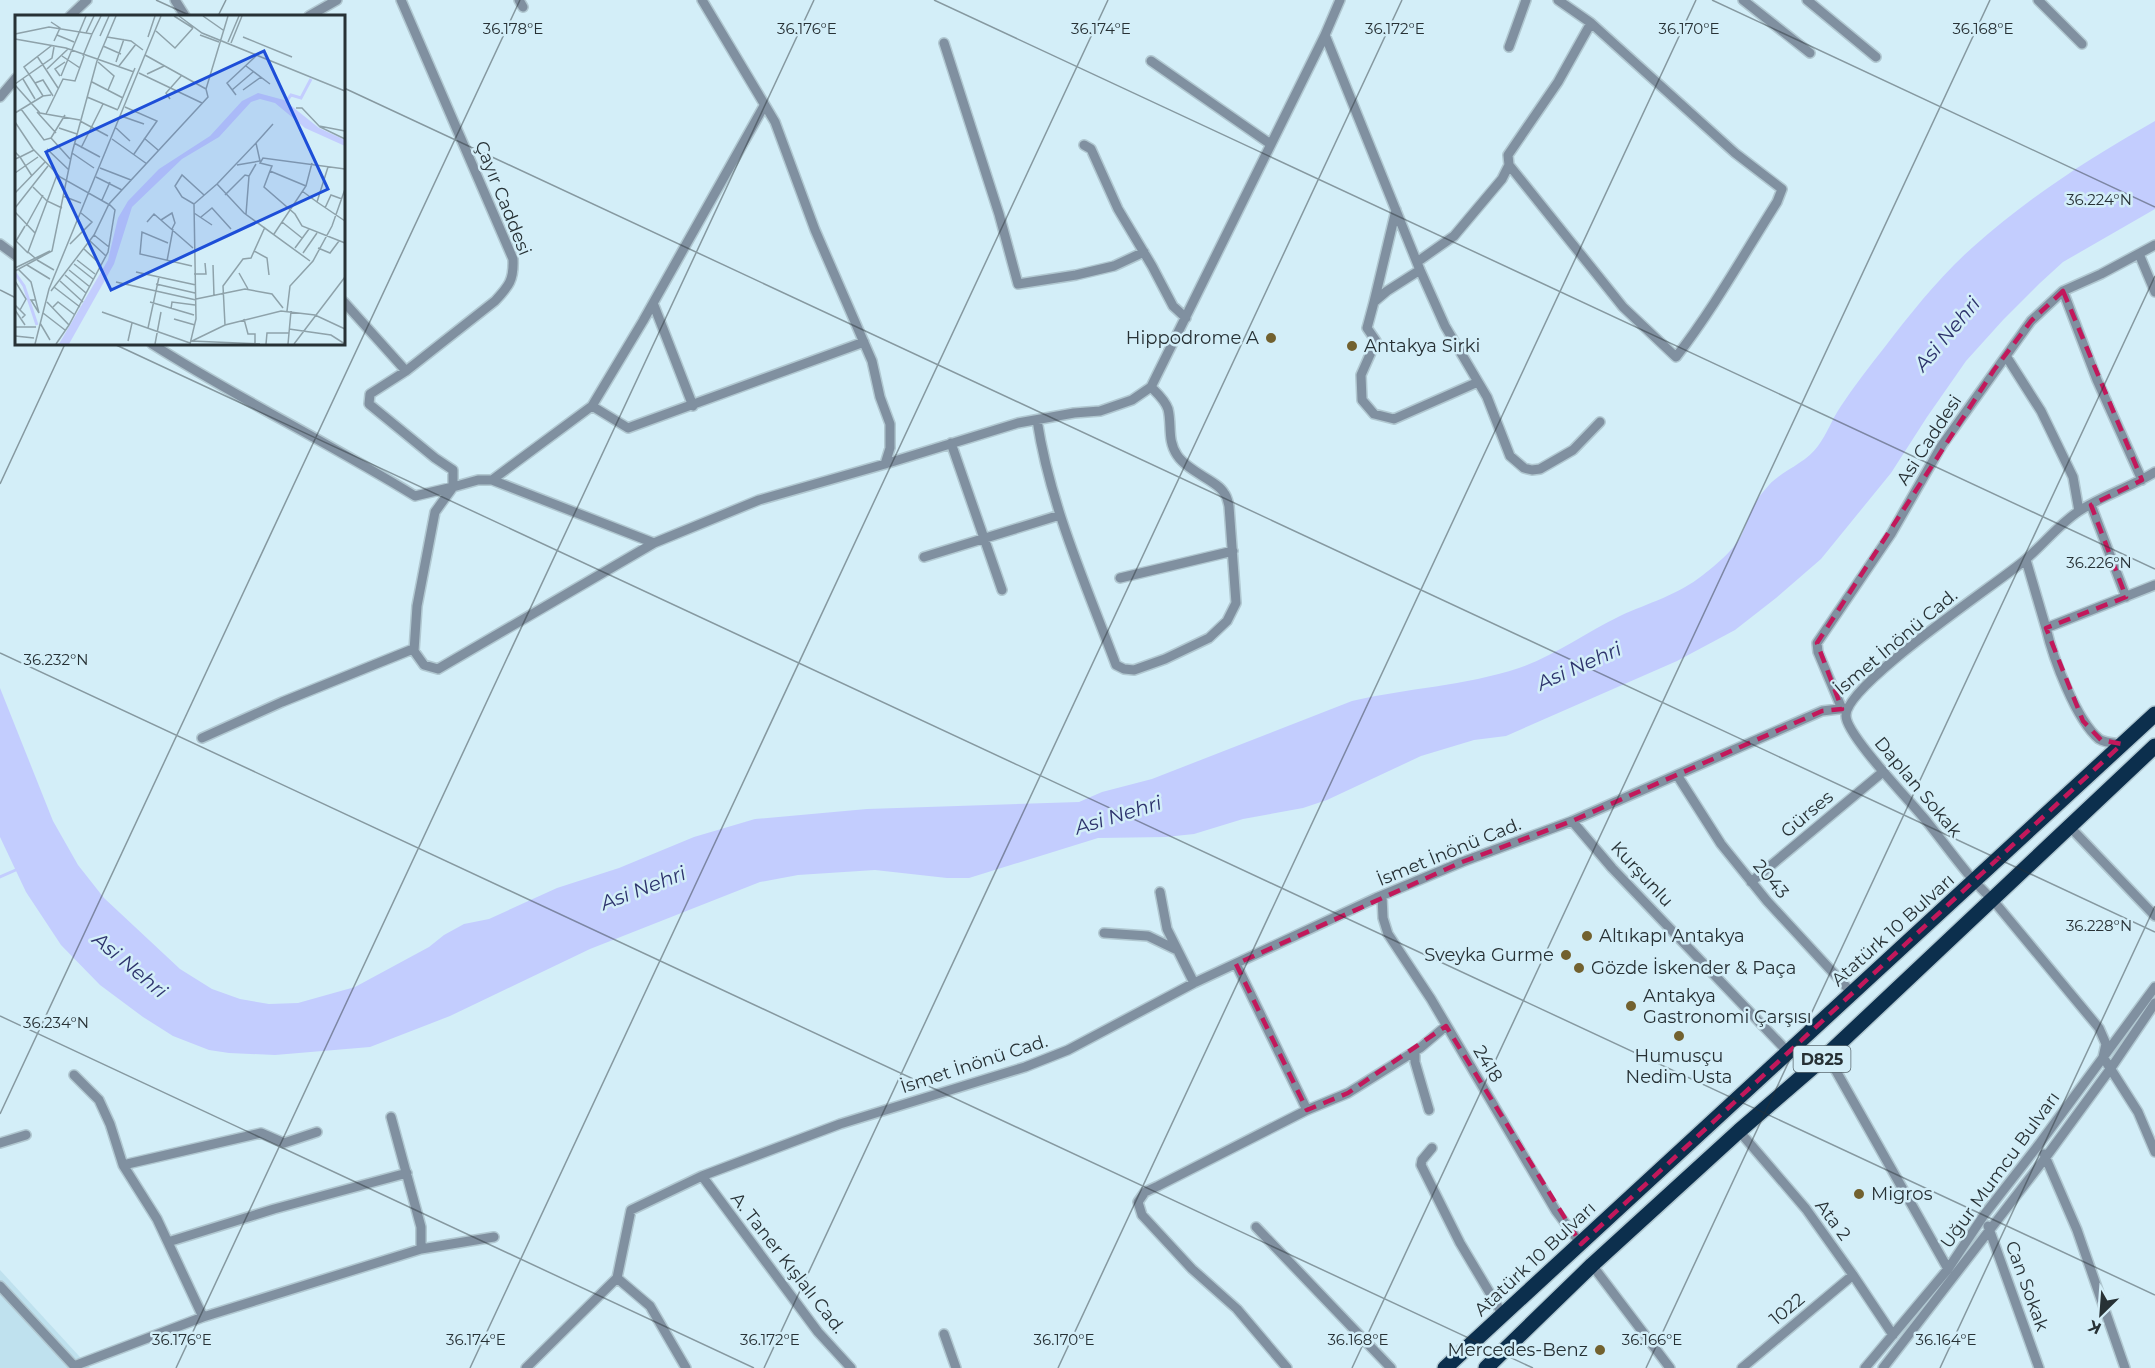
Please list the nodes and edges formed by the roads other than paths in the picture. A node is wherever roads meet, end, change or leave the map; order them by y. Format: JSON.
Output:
{"nodes":[{"id":1,"x":87,"y":0,"type":"edge"},
{"id":2,"x":175,"y":0,"type":"edge"},
{"id":3,"x":337,"y":0,"type":"edge"},
{"id":4,"x":401,"y":0,"type":"edge"},
{"id":5,"x":702,"y":0,"type":"edge"},
{"id":6,"x":1340,"y":0,"type":"edge"},
{"id":7,"x":1526,"y":0,"type":"edge"},
{"id":8,"x":1558,"y":0,"type":"edge"},
{"id":9,"x":1743,"y":0,"type":"edge"},
{"id":10,"x":1807,"y":0,"type":"edge"},
{"id":11,"x":2038,"y":0,"type":"edge"},
{"id":12,"x":71,"y":15,"type":"edge"},
{"id":13,"x":183,"y":15,"type":"edge"},
{"id":14,"x":311,"y":15,"type":"edge"},
{"id":15,"x":1591,"y":23,"type":"junction"},
{"id":16,"x":1324,"y":35,"type":"junction"},
{"id":17,"x":944,"y":44,"type":"dead end"},
{"id":18,"x":2082,"y":44,"type":"dead end"},
{"id":19,"x":1509,"y":47,"type":"dead end"},
{"id":20,"x":1810,"y":53,"type":"dead end"},
{"id":21,"x":1876,"y":57,"type":"dead end"},
{"id":22,"x":1151,"y":61,"type":"dead end"},
{"id":23,"x":15,"y":79,"type":"edge"},
{"id":24,"x":0,"y":97,"type":"edge"},
{"id":25,"x":764,"y":106,"type":"junction"},
{"id":26,"x":1269,"y":143,"type":"junction"},
{"id":27,"x":1084,"y":145,"type":"dead end"},
{"id":28,"x":1509,"y":165,"type":"junction"},
{"id":29,"x":1396,"y":210,"type":"junction"},
{"id":30,"x":0,"y":244,"type":"edge"},
{"id":31,"x":2155,"y":246,"type":"edge"},
{"id":32,"x":1144,"y":252,"type":"junction"},
{"id":33,"x":2139,"y":254,"type":"junction"},
{"id":34,"x":15,"y":255,"type":"edge"},
{"id":35,"x":1418,"y":266,"type":"junction"},
{"id":36,"x":2063,"y":291,"type":"junction"},
{"id":37,"x":2155,"y":292,"type":"edge"},
{"id":38,"x":1374,"y":302,"type":"junction"},
{"id":39,"x":345,"y":303,"type":"edge"},
{"id":40,"x":654,"y":303,"type":"junction"},
{"id":41,"x":1186,"y":318,"type":"junction"},
{"id":42,"x":864,"y":342,"type":"junction"},
{"id":43,"x":154,"y":345,"type":"edge"},
{"id":44,"x":2006,"y":356,"type":"junction"},
{"id":45,"x":406,"y":370,"type":"junction"},
{"id":46,"x":1478,"y":382,"type":"junction"},
{"id":47,"x":1150,"y":387,"type":"junction"},
{"id":48,"x":592,"y":406,"type":"junction"},
{"id":49,"x":693,"y":406,"type":"junction"},
{"id":50,"x":1036,"y":420,"type":"junction"},
{"id":51,"x":1600,"y":422,"type":"dead end"},
{"id":52,"x":951,"y":443,"type":"junction"},
{"id":53,"x":885,"y":464,"type":"junction"},
{"id":54,"x":2155,"y":472,"type":"edge"},
{"id":55,"x":492,"y":480,"type":"junction"},
{"id":56,"x":2142,"y":480,"type":"junction"},
{"id":57,"x":453,"y":487,"type":"junction"},
{"id":58,"x":2091,"y":505,"type":"junction"},
{"id":59,"x":2079,"y":511,"type":"junction"},
{"id":60,"x":1060,"y":515,"type":"junction"},
{"id":61,"x":983,"y":537,"type":"junction"},
{"id":62,"x":654,"y":543,"type":"junction"},
{"id":63,"x":1233,"y":551,"type":"junction"},
{"id":64,"x":924,"y":557,"type":"dead end"},
{"id":65,"x":2026,"y":560,"type":"junction"},
{"id":66,"x":1120,"y":578,"type":"dead end"},
{"id":67,"x":2155,"y":585,"type":"edge"},
{"id":68,"x":1002,"y":590,"type":"dead end"},
{"id":69,"x":2126,"y":597,"type":"junction"},
{"id":70,"x":2046,"y":628,"type":"junction"},
{"id":71,"x":413,"y":649,"type":"junction"},
{"id":72,"x":1844,"y":709,"type":"junction"},
{"id":73,"x":2155,"y":714,"type":"edge"},
{"id":74,"x":202,"y":738,"type":"dead end"},
{"id":75,"x":2122,"y":744,"type":"junction"},
{"id":76,"x":2155,"y":746,"type":"edge"},
{"id":77,"x":1884,"y":771,"type":"junction"},
{"id":78,"x":1677,"y":775,"type":"junction"},
{"id":79,"x":1572,"y":821,"type":"junction"},
{"id":80,"x":2069,"y":826,"type":"junction"},
{"id":81,"x":1751,"y":882,"type":"junction"},
{"id":82,"x":1974,"y":882,"type":"junction"},
{"id":83,"x":1160,"y":892,"type":"dead end"},
{"id":84,"x":1382,"y":896,"type":"junction"},
{"id":85,"x":1992,"y":899,"type":"junction"},
{"id":86,"x":2155,"y":916,"type":"edge"},
{"id":87,"x":1104,"y":933,"type":"dead end"},
{"id":88,"x":1177,"y":950,"type":"junction"},
{"id":89,"x":1236,"y":964,"type":"junction"},
{"id":90,"x":1194,"y":983,"type":"junction"},
{"id":91,"x":2155,"y":987,"type":"edge"},
{"id":92,"x":1852,"y":993,"type":"junction"},
{"id":93,"x":2155,"y":1003,"type":"edge"},
{"id":94,"x":1446,"y":1026,"type":"junction"},
{"id":95,"x":1415,"y":1051,"type":"junction"},
{"id":96,"x":1788,"y":1052,"type":"junction"},
{"id":97,"x":1827,"y":1055,"type":"junction"},
{"id":98,"x":2103,"y":1057,"type":"junction"},
{"id":99,"x":2111,"y":1068,"type":"junction"},
{"id":100,"x":74,"y":1075,"type":"dead end"},
{"id":101,"x":1306,"y":1110,"type":"junction"},
{"id":102,"x":1429,"y":1110,"type":"dead end"},
{"id":103,"x":391,"y":1117,"type":"dead end"},
{"id":104,"x":1739,"y":1131,"type":"junction"},
{"id":105,"x":317,"y":1132,"type":"dead end"},
{"id":106,"x":26,"y":1135,"type":"dead end"},
{"id":107,"x":0,"y":1143,"type":"edge"},
{"id":108,"x":2040,"y":1143,"type":"junction"},
{"id":109,"x":2154,"y":1146,"type":"edge"},
{"id":110,"x":1431,"y":1148,"type":"dead end"},
{"id":111,"x":2046,"y":1157,"type":"junction"},
{"id":112,"x":123,"y":1165,"type":"junction"},
{"id":113,"x":407,"y":1173,"type":"junction"},
{"id":114,"x":702,"y":1176,"type":"junction"},
{"id":115,"x":1984,"y":1215,"type":"junction"},
{"id":116,"x":1256,"y":1227,"type":"dead end"},
{"id":117,"x":1989,"y":1231,"type":"junction"},
{"id":118,"x":494,"y":1237,"type":"dead end"},
{"id":119,"x":168,"y":1242,"type":"junction"},
{"id":120,"x":1581,"y":1244,"type":"junction"},
{"id":121,"x":422,"y":1249,"type":"junction"},
{"id":122,"x":1592,"y":1265,"type":"junction"},
{"id":123,"x":1948,"y":1269,"type":"junction"},
{"id":124,"x":1853,"y":1275,"type":"junction"},
{"id":125,"x":617,"y":1278,"type":"junction"},
{"id":126,"x":0,"y":1286,"type":"edge"},
{"id":127,"x":1503,"y":1315,"type":"junction"},
{"id":128,"x":203,"y":1317,"type":"junction"},
{"id":129,"x":944,"y":1334,"type":"dead end"},
{"id":130,"x":1893,"y":1335,"type":"junction"},
{"id":131,"x":75,"y":1367,"type":"edge"},
{"id":132,"x":526,"y":1368,"type":"edge"},
{"id":133,"x":686,"y":1368,"type":"edge"},
{"id":134,"x":851,"y":1368,"type":"edge"},
{"id":135,"x":956,"y":1368,"type":"edge"},
{"id":136,"x":1287,"y":1368,"type":"edge"},
{"id":137,"x":1391,"y":1368,"type":"edge"},
{"id":138,"x":1445,"y":1368,"type":"edge"},
{"id":139,"x":1486,"y":1368,"type":"edge"},
{"id":140,"x":1670,"y":1368,"type":"edge"},
{"id":141,"x":1742,"y":1368,"type":"edge"},
{"id":142,"x":1865,"y":1368,"type":"edge"},
{"id":143,"x":1883,"y":1368,"type":"edge"},
{"id":144,"x":2039,"y":1368,"type":"edge"},
{"id":145,"x":2125,"y":1368,"type":"edge"}],
"edges":[{"from":1,"to":12,"type":"street"},
{"from":2,"to":13,"type":"street"},
{"from":3,"to":14,"type":"street"},
{"from":4,"to":45,"type":"street","name":"Çayır Caddesi"},
{"from":5,"to":25,"type":"street"},
{"from":6,"to":16,"type":"street"},
{"from":7,"to":19,"type":"street"},
{"from":8,"to":15,"type":"street"},
{"from":9,"to":20,"type":"street"},
{"from":10,"to":21,"type":"street"},
{"from":11,"to":18,"type":"street"},
{"from":15,"to":28,"type":"street"},
{"from":15,"to":28,"type":"street"},
{"from":16,"to":26,"type":"street"},
{"from":16,"to":29,"type":"street"},
{"from":17,"to":32,"type":"street"},
{"from":22,"to":26,"type":"street"},
{"from":23,"to":24,"type":"street"},
{"from":25,"to":40,"type":"street"},
{"from":25,"to":42,"type":"street"},
{"from":26,"to":41,"type":"street"},
{"from":27,"to":32,"type":"street"},
{"from":28,"to":35,"type":"street"},
{"from":29,"to":35,"type":"street"},
{"from":29,"to":38,"type":"street"},
{"from":30,"to":34,"type":"street"},
{"from":31,"to":33,"type":"street","name":"Asi Caddesi"},
{"from":32,"to":41,"type":"street"},
{"from":33,"to":36,"type":"street","name":"Asi Caddesi"},
{"from":33,"to":37,"type":"street"},
{"from":35,"to":38,"type":"street"},
{"from":35,"to":46,"type":"street"},
{"from":36,"to":44,"type":"street","name":"Asi Caddesi"},
{"from":36,"to":56,"type":"street"},
{"from":38,"to":46,"type":"street"},
{"from":39,"to":45,"type":"street"},
{"from":40,"to":48,"type":"street"},
{"from":40,"to":49,"type":"street"},
{"from":41,"to":47,"type":"street"},
{"from":42,"to":49,"type":"street"},
{"from":42,"to":53,"type":"street"},
{"from":43,"to":57,"type":"street"},
{"from":44,"to":59,"type":"street"},
{"from":44,"to":72,"type":"street","name":"Asi Caddesi"},
{"from":45,"to":57,"type":"street","name":"Çayır Caddesi"},
{"from":46,"to":51,"type":"street"},
{"from":47,"to":50,"type":"street"},
{"from":47,"to":63,"type":"street"},
{"from":48,"to":49,"type":"street"},
{"from":48,"to":55,"type":"street"},
{"from":50,"to":52,"type":"street"},
{"from":50,"to":60,"type":"street"},
{"from":52,"to":53,"type":"street"},
{"from":52,"to":61,"type":"street"},
{"from":53,"to":62,"type":"street"},
{"from":54,"to":56,"type":"street","name":"İsmet İnönü Cad."},
{"from":55,"to":57,"type":"street"},
{"from":55,"to":62,"type":"street"},
{"from":56,"to":58,"type":"street","name":"İsmet İnönü Cad."},
{"from":57,"to":71,"type":"street"},
{"from":58,"to":59,"type":"street","name":"İsmet İnönü Cad."},
{"from":58,"to":69,"type":"street"},
{"from":59,"to":65,"type":"street","name":"İsmet İnönü Cad."},
{"from":60,"to":61,"type":"street"},
{"from":60,"to":63,"type":"street"},
{"from":61,"to":64,"type":"street"},
{"from":61,"to":68,"type":"street"},
{"from":62,"to":71,"type":"street"},
{"from":63,"to":66,"type":"street"},
{"from":65,"to":70,"type":"street"},
{"from":65,"to":72,"type":"street","name":"İsmet İnönü Cad."},
{"from":67,"to":69,"type":"street"},
{"from":69,"to":70,"type":"street"},
{"from":70,"to":75,"type":"street"},
{"from":71,"to":74,"type":"street"},
{"from":72,"to":77,"type":"street","name":"Daplan Sokak"},
{"from":72,"to":78,"type":"street","name":"İsmet İnönü Cad."},
{"from":73,"to":75,"type":"highway","name":"Atatürk 10 Bulvarı","number":"D825"},
{"from":75,"to":82,"type":"highway","name":"Atatürk 10 Bulvarı","number":"D825"},
{"from":76,"to":80,"type":"highway","number":"D825"},
{"from":77,"to":81,"type":"street","name":"Gürses"},
{"from":77,"to":82,"type":"street","name":"Daplan Sokak"},
{"from":78,"to":79,"type":"street","name":"İsmet İnönü Cad."},
{"from":78,"to":81,"type":"street","name":"2043"},
{"from":79,"to":84,"type":"street","name":"İsmet İnönü Cad."},
{"from":79,"to":96,"type":"street","name":"Kurşunlu"},
{"from":80,"to":85,"type":"highway","number":"D825"},
{"from":80,"to":86,"type":"street"},
{"from":81,"to":92,"type":"street","name":"2043"},
{"from":82,"to":85,"type":"street","name":"Daplan Sokak"},
{"from":82,"to":92,"type":"highway","name":"Atatürk 10 Bulvarı","number":"D825"},
{"from":83,"to":88,"type":"street"},
{"from":84,"to":89,"type":"street","name":"İsmet İnönü Cad."},
{"from":84,"to":94,"type":"street","name":"2418"},
{"from":85,"to":97,"type":"highway","number":"D825"},
{"from":85,"to":98,"type":"street","name":"Daplan Sokak"},
{"from":87,"to":88,"type":"street"},
{"from":88,"to":90,"type":"street"},
{"from":89,"to":90,"type":"street","name":"İsmet İnönü Cad."},
{"from":89,"to":101,"type":"street"},
{"from":90,"to":114,"type":"street","name":"İsmet İnönü Cad."},
{"from":91,"to":98,"type":"street","name":"Uğur Mumcu Bulvarı"},
{"from":92,"to":96,"type":"highway","name":"Atatürk 10 Bulvarı","number":"D825"},
{"from":93,"to":99,"type":"street","name":"Uğur Mumcu Bulvarı"},
{"from":94,"to":95,"type":"street"},
{"from":94,"to":120,"type":"street","name":"2418"},
{"from":95,"to":101,"type":"street"},
{"from":95,"to":102,"type":"street"},
{"from":96,"to":120,"type":"highway","name":"Atatürk 10 Bulvarı","number":"D825"},
{"from":97,"to":104,"type":"highway","number":"D825"},
{"from":97,"to":123,"type":"street"},
{"from":98,"to":99,"type":"street"},
{"from":98,"to":108,"type":"street","name":"Uğur Mumcu Bulvarı"},
{"from":99,"to":109,"type":"street"},
{"from":99,"to":111,"type":"street","name":"Uğur Mumcu Bulvarı"},
{"from":100,"to":112,"type":"street"},
{"from":101,"to":136,"type":"street"},
{"from":103,"to":113,"type":"street"},
{"from":104,"to":122,"type":"highway","number":"D825"},
{"from":104,"to":124,"type":"street","name":"Ata 2"},
{"from":105,"to":112,"type":"street"},
{"from":106,"to":107,"type":"street"},
{"from":108,"to":111,"type":"street"},
{"from":108,"to":115,"type":"street","name":"Uğur Mumcu Bulvarı"},
{"from":110,"to":127,"type":"street"},
{"from":111,"to":117,"type":"street","name":"Uğur Mumcu Bulvarı"},
{"from":111,"to":145,"type":"street"},
{"from":112,"to":119,"type":"street"},
{"from":113,"to":119,"type":"street"},
{"from":113,"to":121,"type":"street"},
{"from":114,"to":125,"type":"street","name":"İsmet İnönü Cad."},
{"from":114,"to":134,"type":"street","name":"A. Taner Kışlalı Cad."},
{"from":115,"to":117,"type":"street","name":"Can Sokak"},
{"from":115,"to":123,"type":"street","name":"Uğur Mumcu Bulvarı"},
{"from":116,"to":137,"type":"street"},
{"from":117,"to":143,"type":"street","name":"Uğur Mumcu Bulvarı"},
{"from":117,"to":144,"type":"street","name":"Can Sokak"},
{"from":118,"to":121,"type":"street"},
{"from":119,"to":128,"type":"street"},
{"from":120,"to":127,"type":"highway","name":"Atatürk 10 Bulvarı","number":"D825"},
{"from":121,"to":128,"type":"street"},
{"from":122,"to":139,"type":"highway","number":"D825"},
{"from":122,"to":140,"type":"street"},
{"from":123,"to":130,"type":"street","name":"Uğur Mumcu Bulvarı"},
{"from":124,"to":130,"type":"street","name":"Ata 2"},
{"from":124,"to":141,"type":"street","name":"1022"},
{"from":125,"to":132,"type":"street"},
{"from":125,"to":133,"type":"street"},
{"from":126,"to":131,"type":"street"},
{"from":127,"to":138,"type":"highway","name":"Atatürk 10 Bulvarı","number":"D825"},
{"from":128,"to":131,"type":"street"},
{"from":129,"to":135,"type":"street"},
{"from":130,"to":142,"type":"street","name":"Uğur Mumcu Bulvarı"}]}
